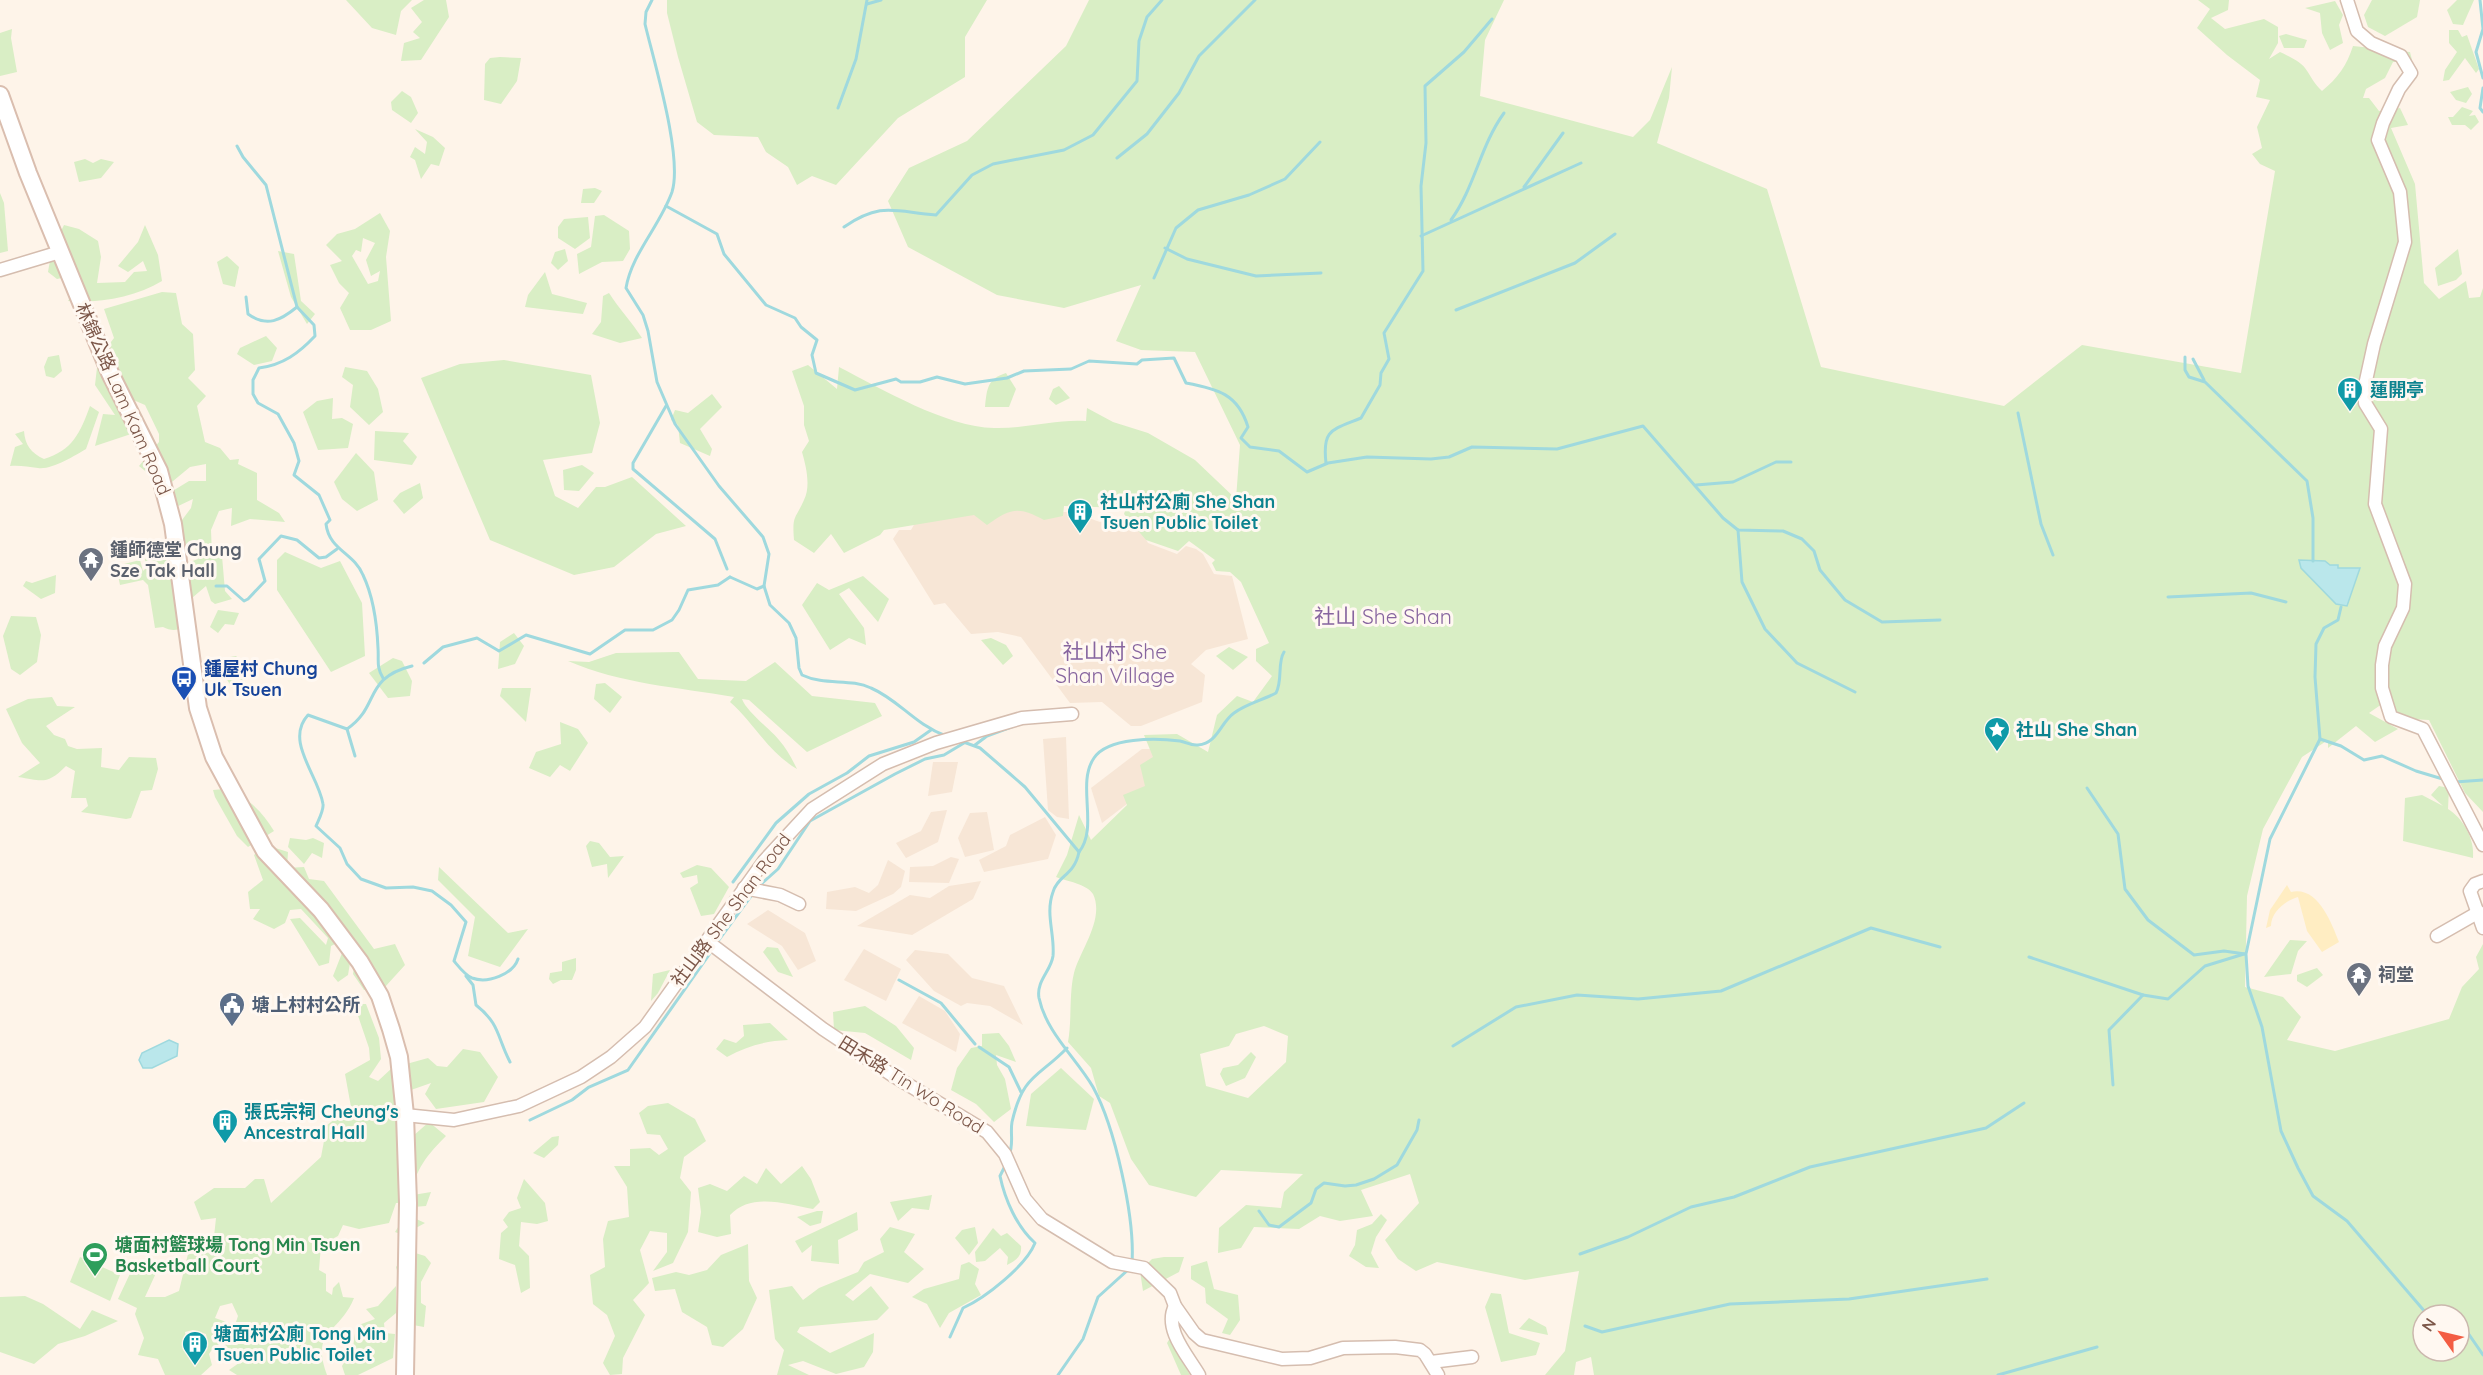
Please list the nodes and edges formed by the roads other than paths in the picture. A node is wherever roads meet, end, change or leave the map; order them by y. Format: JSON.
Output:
{"nodes":[{"id":1,"x":2347,"y":0,"type":"edge"},
{"id":2,"x":0,"y":95,"type":"edge"},
{"id":3,"x":60,"y":252,"type":"junction"},
{"id":4,"x":0,"y":270,"type":"edge"},
{"id":5,"x":1072,"y":714,"type":"dead end"},
{"id":6,"x":2483,"y":845,"type":"edge"},
{"id":7,"x":2483,"y":881,"type":"edge"},
{"id":8,"x":744,"y":888,"type":"junction"},
{"id":9,"x":799,"y":904,"type":"dead end"},
{"id":10,"x":2479,"y":912,"type":"junction"},
{"id":11,"x":2483,"y":927,"type":"edge"},
{"id":12,"x":2436,"y":936,"type":"dead end"},
{"id":13,"x":707,"y":941,"type":"junction"},
{"id":14,"x":405,"y":1115,"type":"junction"},
{"id":15,"x":1175,"y":1306,"type":"junction"},
{"id":16,"x":1472,"y":1357,"type":"dead end"},
{"id":17,"x":1431,"y":1362,"type":"junction"},
{"id":18,"x":405,"y":1375,"type":"edge"},
{"id":19,"x":1199,"y":1375,"type":"edge"},
{"id":20,"x":1438,"y":1375,"type":"edge"}],
"edges":[{"from":1,"to":6,"type":"street"},
{"from":2,"to":3,"type":"main road","name":"林錦公路 Lam Kam Road"},
{"from":3,"to":4,"type":"street"},
{"from":3,"to":14,"type":"main road","name":"林錦公路 Lam Kam Road"},
{"from":5,"to":8,"type":"street","name":"社山路 She Shan Road"},
{"from":7,"to":10,"type":"street"},
{"from":8,"to":9,"type":"street"},
{"from":8,"to":13,"type":"street","name":"社山路 She Shan Road"},
{"from":10,"to":11,"type":"street"},
{"from":10,"to":12,"type":"street"},
{"from":13,"to":14,"type":"street","name":"社山路 She Shan Road"},
{"from":13,"to":15,"type":"street","name":"田禾路 Tin Wo Road"},
{"from":14,"to":18,"type":"main road","name":"林錦公路 Lam Kam Road"},
{"from":15,"to":17,"type":"street"},
{"from":15,"to":19,"type":"street"},
{"from":16,"to":17,"type":"street"},
{"from":17,"to":20,"type":"street"}]}
